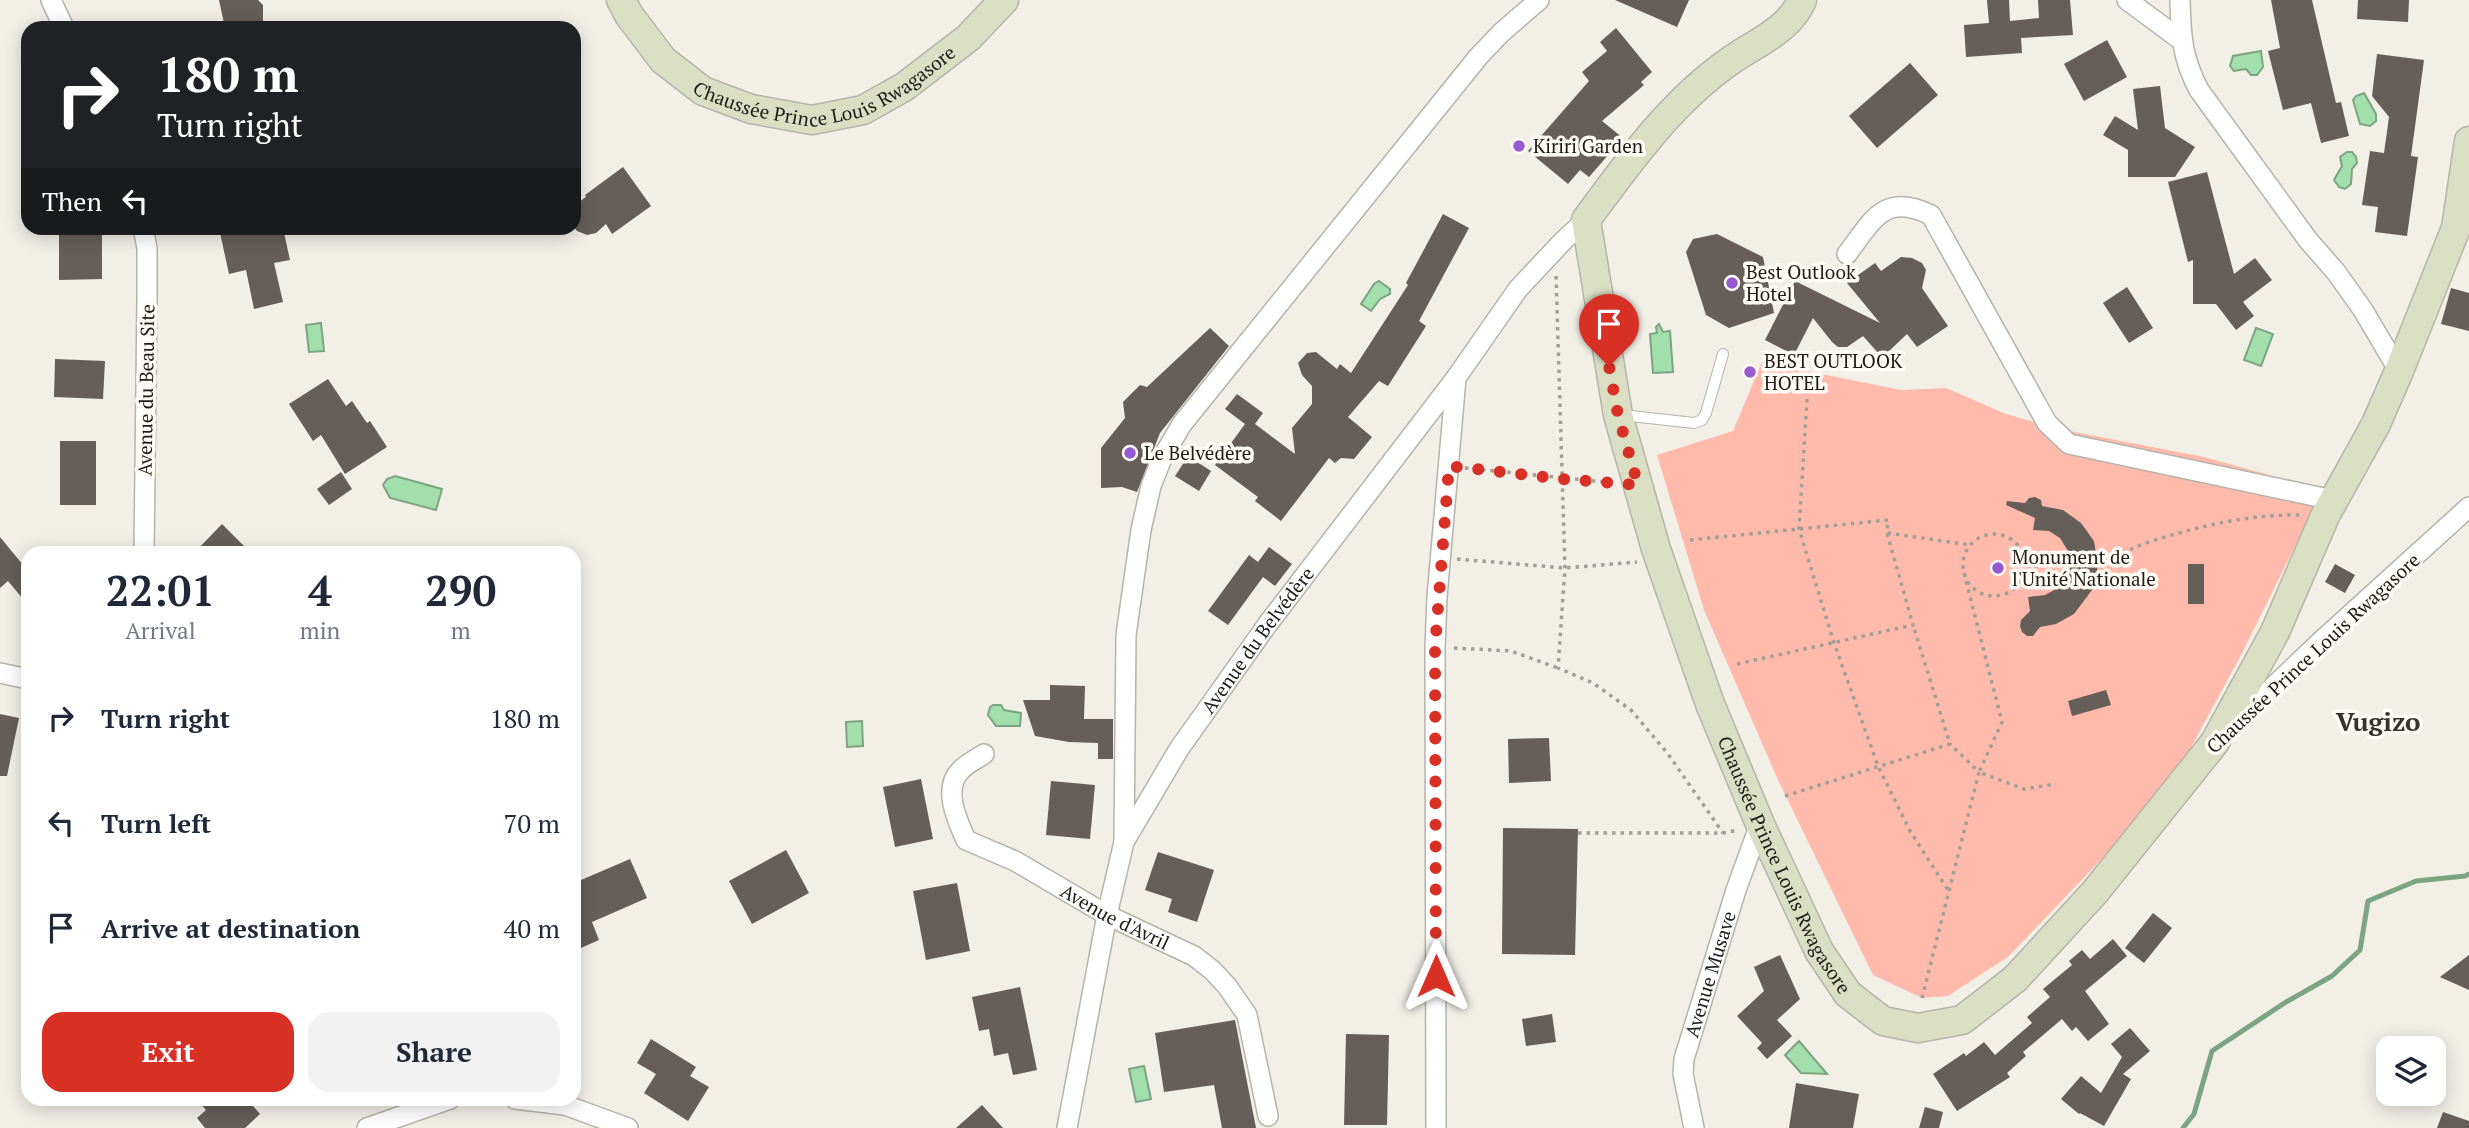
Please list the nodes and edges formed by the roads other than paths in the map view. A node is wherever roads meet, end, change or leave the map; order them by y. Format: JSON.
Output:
{"nodes":[{"id":1,"x":51,"y":0,"type":"edge"},
{"id":2,"x":621,"y":0,"type":"edge"},
{"id":3,"x":1004,"y":0,"type":"edge"},
{"id":4,"x":1539,"y":0,"type":"edge"},
{"id":5,"x":1802,"y":0,"type":"edge"},
{"id":6,"x":2127,"y":0,"type":"edge"},
{"id":7,"x":2180,"y":0,"type":"edge"},
{"id":8,"x":62,"y":21,"type":"edge"},
{"id":9,"x":2181,"y":40,"type":"junction"},
{"id":10,"x":2469,"y":141,"type":"edge"},
{"id":11,"x":1586,"y":220,"type":"junction"},
{"id":12,"x":144,"y":235,"type":"edge"},
{"id":13,"x":1847,"y":254,"type":"dead end"},
{"id":14,"x":1723,"y":354,"type":"dead end"},
{"id":15,"x":2399,"y":371,"type":"junction"},
{"id":16,"x":1456,"y":378,"type":"junction"},
{"id":17,"x":1618,"y":415,"type":"junction"},
{"id":18,"x":2469,"y":507,"type":"edge"},
{"id":19,"x":2329,"y":508,"type":"junction"},
{"id":20,"x":144,"y":546,"type":"edge"},
{"id":21,"x":0,"y":673,"type":"edge"},
{"id":22,"x":21,"y":678,"type":"edge"},
{"id":23,"x":2215,"y":742,"type":"junction"},
{"id":24,"x":984,"y":754,"type":"dead end"},
{"id":25,"x":1760,"y":824,"type":"junction"},
{"id":26,"x":1124,"y":842,"type":"junction"},
{"id":27,"x":1107,"y":915,"type":"junction"},
{"id":28,"x":430,"y":1106,"type":"edge"},
{"id":29,"x":568,"y":1106,"type":"edge"},
{"id":30,"x":1268,"y":1116,"type":"dead end"},
{"id":31,"x":367,"y":1128,"type":"edge"},
{"id":32,"x":628,"y":1128,"type":"edge"},
{"id":33,"x":1067,"y":1128,"type":"edge"},
{"id":34,"x":1436,"y":1128,"type":"edge"},
{"id":35,"x":1694,"y":1128,"type":"edge"}],
"edges":[{"from":1,"to":8,"type":"street"},
{"from":2,"to":3,"type":"street","name":"Chaussée Prince Louis Rwagasore"},
{"from":4,"to":26,"type":"street"},
{"from":5,"to":11,"type":"street"},
{"from":6,"to":9,"type":"street"},
{"from":7,"to":9,"type":"street"},
{"from":9,"to":15,"type":"street"},
{"from":10,"to":15,"type":"street"},
{"from":11,"to":16,"type":"street","name":"Avenue du Belvédère"},
{"from":11,"to":17,"type":"street","name":"Chaussée Prince Louis Rwagasore"},
{"from":12,"to":20,"type":"street","name":"Avenue du Beau Site"},
{"from":13,"to":19,"type":"street"},
{"from":14,"to":17,"type":"lane"},
{"from":15,"to":19,"type":"street"},
{"from":16,"to":26,"type":"street","name":"Avenue du Belvédère"},
{"from":16,"to":34,"type":"street"},
{"from":17,"to":25,"type":"street","name":"Chaussée Prince Louis Rwagasore"},
{"from":18,"to":23,"type":"street","name":"Chaussée Prince Louis Rwagasore"},
{"from":19,"to":23,"type":"street"},
{"from":21,"to":22,"type":"street"},
{"from":23,"to":25,"type":"street","name":"Chaussée Prince Louis Rwagasore"},
{"from":24,"to":27,"type":"street","name":"Avenue d'Avril"},
{"from":25,"to":35,"type":"street","name":"Avenue Musave"},
{"from":26,"to":27,"type":"street","name":"Avenue du Belvédère"},
{"from":27,"to":30,"type":"street","name":"Avenue d'Avril"},
{"from":27,"to":33,"type":"street","name":"Avenue du Belvédère"},
{"from":28,"to":31,"type":"street"},
{"from":29,"to":32,"type":"street"}]}
